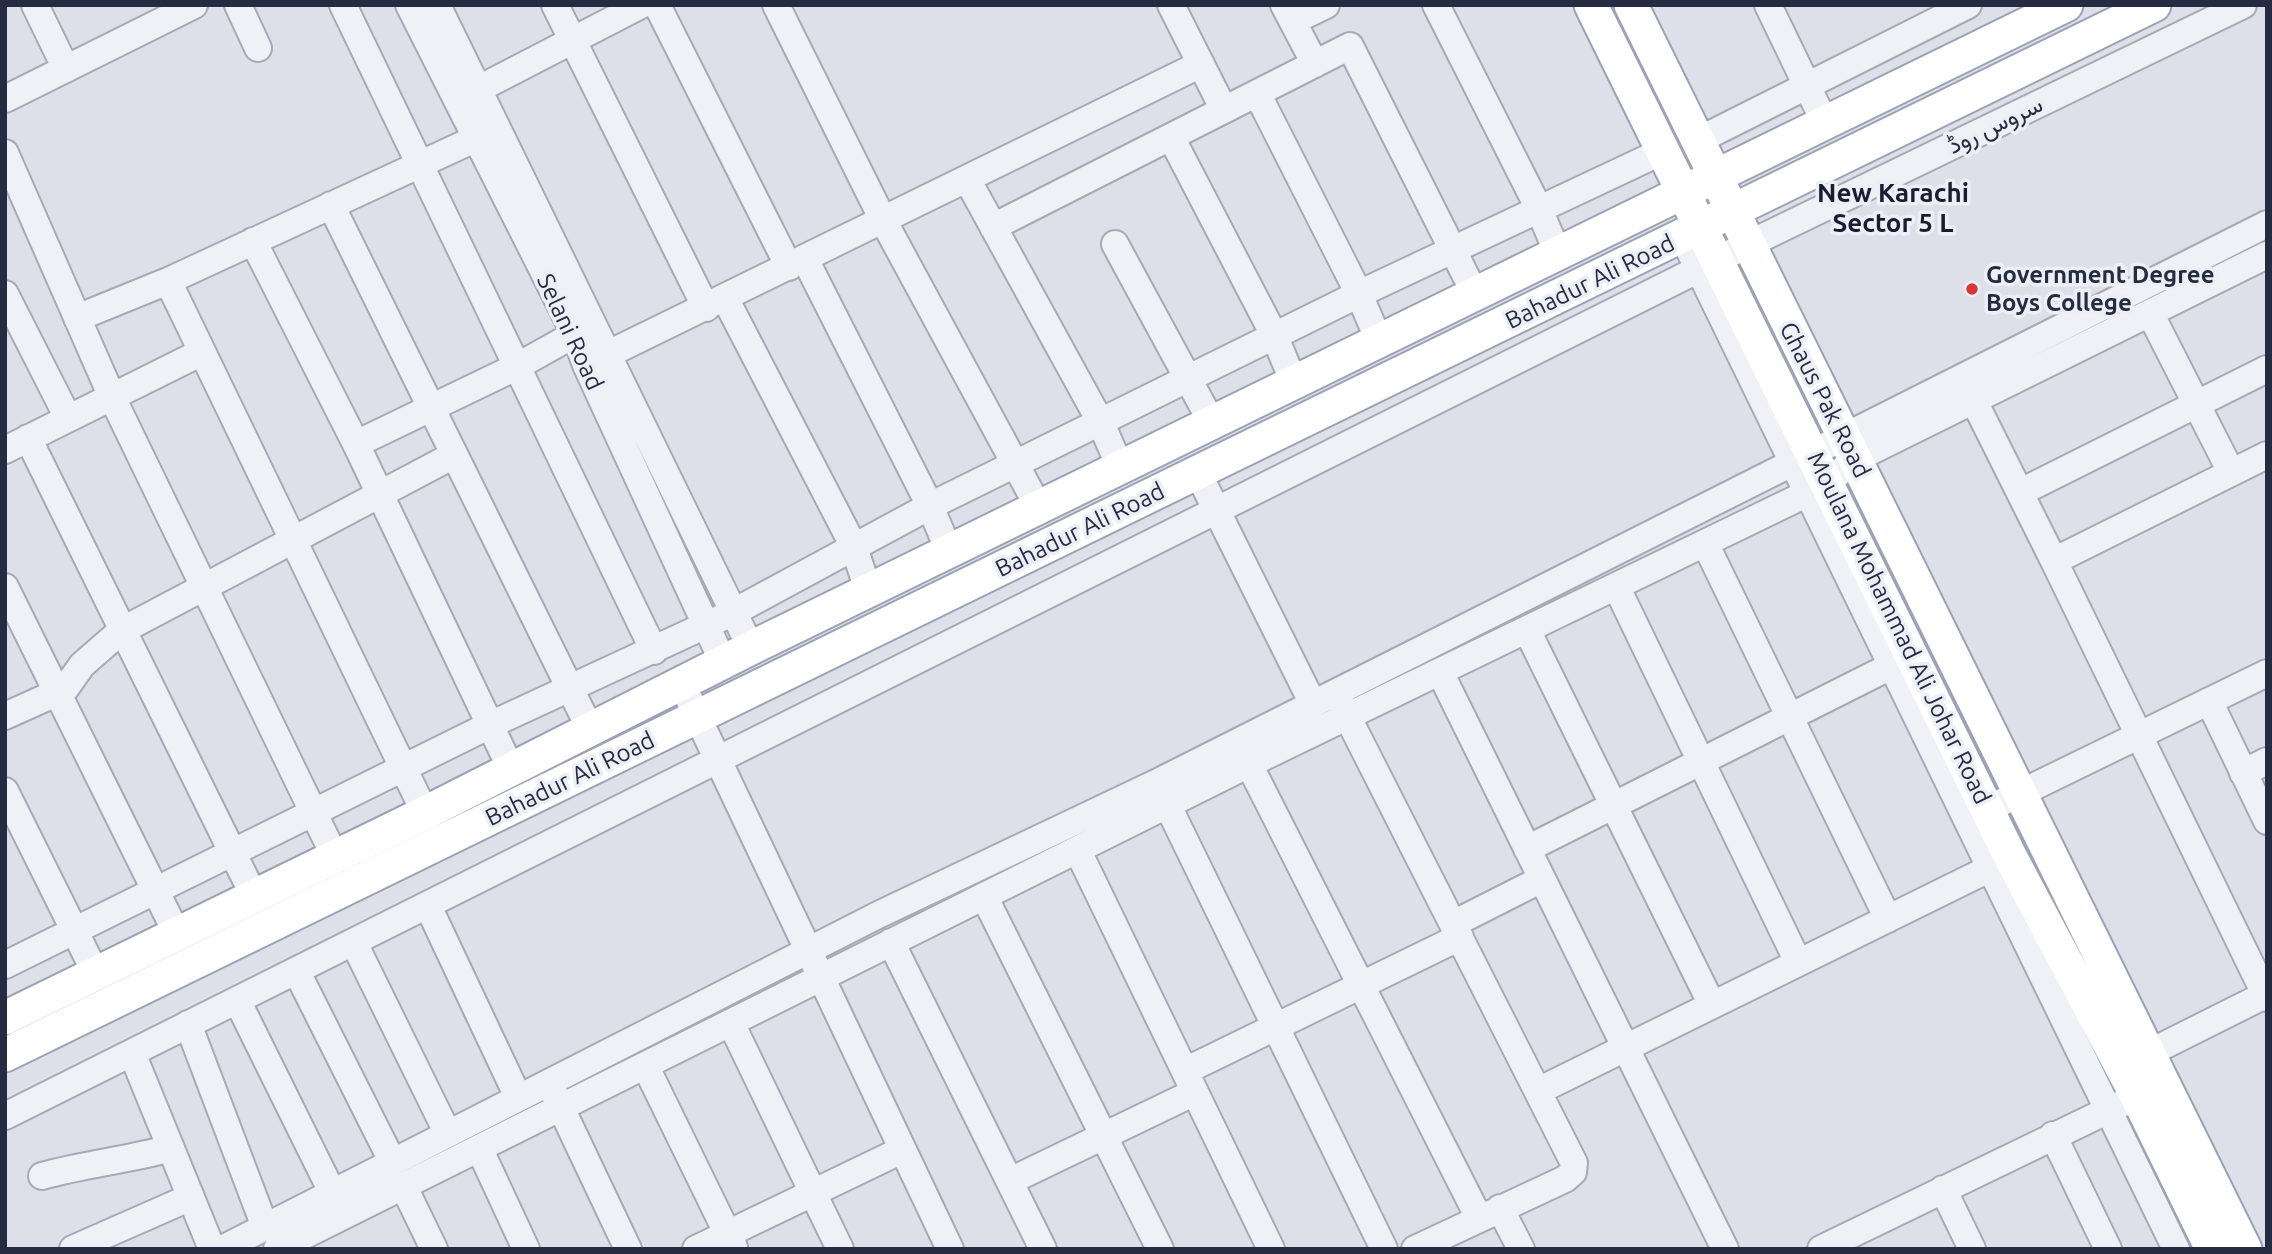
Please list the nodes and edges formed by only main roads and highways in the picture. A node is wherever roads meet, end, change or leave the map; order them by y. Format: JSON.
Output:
{"nodes":[{"id":1,"x":1591,"y":5,"type":"edge"},
{"id":2,"x":1631,"y":5,"type":"edge"},
{"id":3,"x":2066,"y":5,"type":"edge"},
{"id":4,"x":2154,"y":5,"type":"edge"},
{"id":5,"x":1716,"y":177,"type":"junction"},
{"id":6,"x":1684,"y":193,"type":"junction"},
{"id":7,"x":1732,"y":212,"type":"junction"},
{"id":8,"x":1691,"y":233,"type":"junction"},
{"id":9,"x":2020,"y":793,"type":"joint"},
{"id":10,"x":5,"y":1017,"type":"edge"},
{"id":11,"x":12,"y":1052,"type":"edge"},
{"id":12,"x":2212,"y":1249,"type":"edge"},
{"id":13,"x":2245,"y":1249,"type":"edge"}],
"edges":[{"from":1,"to":6,"type":"main road","name":"Moulana Mohammad Ali Johar Road"},
{"from":2,"to":5,"type":"main road","name":"Ghaus Pak Road"},
{"from":3,"to":5,"type":"main road","name":"Bahadur Ali Road"},
{"from":4,"to":7,"type":"main road","name":"Bahadur Ali Road"},
{"from":5,"to":6,"type":"main road","name":"Bahadur Ali Road"},
{"from":5,"to":7,"type":"main road","name":"Ghaus Pak Road"},
{"from":6,"to":8,"type":"main road","name":"Moulana Mohammad Ali Johar Road"},
{"from":6,"to":10,"type":"main road","name":"Bahadur Ali Road"},
{"from":7,"to":8,"type":"main road","name":"Bahadur Ali Road"},
{"from":7,"to":9,"type":"main road","name":"Ghaus Pak Road"},
{"from":8,"to":11,"type":"main road","name":"Bahadur Ali Road"},
{"from":8,"to":12,"type":"main road","name":"Moulana Mohammad Ali Johar Road"},
{"from":9,"to":13,"type":"main road","name":"Moulana Mohammad Ali Johar Road"}]}
